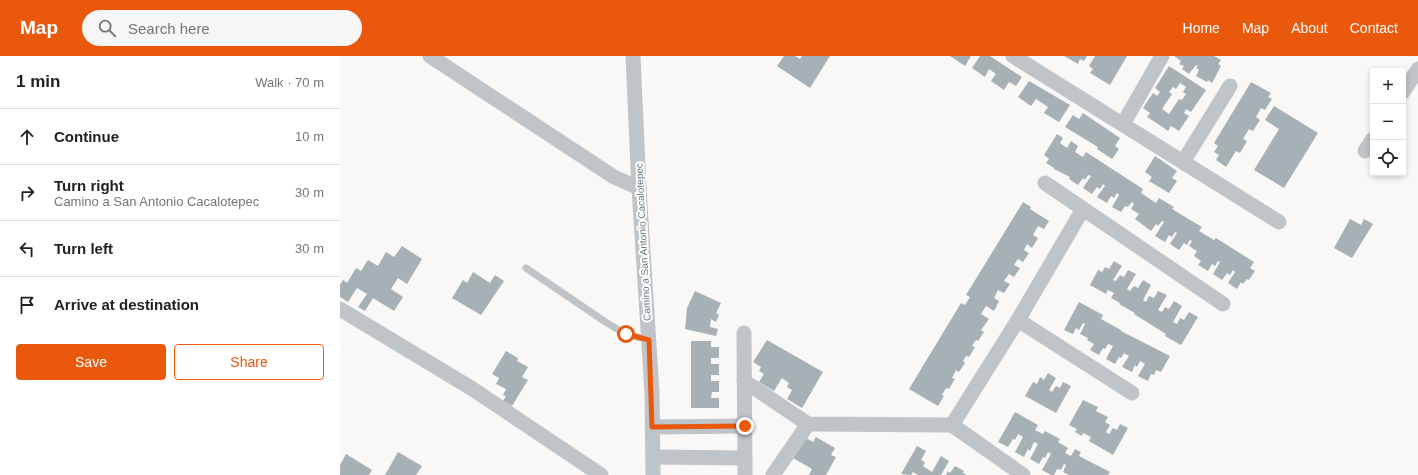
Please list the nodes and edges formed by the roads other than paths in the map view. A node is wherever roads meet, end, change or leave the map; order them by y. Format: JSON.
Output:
{"nodes":[{"id":1,"x":430,"y":56,"type":"edge"},
{"id":2,"x":633,"y":56,"type":"edge"},
{"id":3,"x":1013,"y":56,"type":"edge"},
{"id":4,"x":1162,"y":56,"type":"edge"},
{"id":5,"x":1034,"y":62,"type":"edge"},
{"id":6,"x":1418,"y":68,"type":"edge"},
{"id":7,"x":1230,"y":86,"type":"dead end"},
{"id":8,"x":1406,"y":87,"type":"edge"},
{"id":9,"x":1123,"y":124,"type":"junction"},
{"id":10,"x":1183,"y":162,"type":"junction"},
{"id":11,"x":1044,"y":183,"type":"dead end"},
{"id":12,"x":639,"y":188,"type":"junction"},
{"id":13,"x":1083,"y":209,"type":"junction"},
{"id":14,"x":1279,"y":222,"type":"dead end"},
{"id":15,"x":526,"y":268,"type":"dead end"},
{"id":16,"x":1223,"y":304,"type":"dead end"},
{"id":17,"x":340,"y":309,"type":"edge"},
{"id":18,"x":1018,"y":320,"type":"junction"},
{"id":19,"x":744,"y":333,"type":"dead end"},
{"id":20,"x":649,"y":340,"type":"junction"},
{"id":21,"x":744,"y":381,"type":"junction"},
{"id":22,"x":1132,"y":393,"type":"dead end"},
{"id":23,"x":808,"y":424,"type":"junction"},
{"id":24,"x":952,"y":425,"type":"junction"},
{"id":25,"x":745,"y":426,"type":"junction"},
{"id":26,"x":652,"y":427,"type":"junction"},
{"id":27,"x":653,"y":457,"type":"junction"},
{"id":28,"x":745,"y":458,"type":"junction"},
{"id":29,"x":601,"y":475,"type":"edge"},
{"id":30,"x":653,"y":475,"type":"edge"},
{"id":31,"x":745,"y":475,"type":"edge"},
{"id":32,"x":773,"y":475,"type":"edge"},
{"id":33,"x":1024,"y":475,"type":"edge"}],
"edges":[{"from":1,"to":12,"type":"street"},
{"from":2,"to":12,"type":"street","name":"Camino a San Antonio Cacalotepec"},
{"from":3,"to":5,"type":"street"},
{"from":4,"to":9,"type":"street"},
{"from":5,"to":9,"type":"street"},
{"from":6,"to":8,"type":"street"},
{"from":7,"to":10,"type":"street"},
{"from":9,"to":10,"type":"street"},
{"from":10,"to":14,"type":"street"},
{"from":11,"to":13,"type":"street"},
{"from":12,"to":20,"type":"street","name":"Camino a San Antonio Cacalotepec"},
{"from":13,"to":16,"type":"street"},
{"from":13,"to":18,"type":"street"},
{"from":15,"to":20,"type":"lane"},
{"from":17,"to":29,"type":"street"},
{"from":18,"to":22,"type":"street"},
{"from":18,"to":24,"type":"street"},
{"from":19,"to":21,"type":"street"},
{"from":20,"to":26,"type":"street","name":"Camino a San Antonio Cacalotepec"},
{"from":21,"to":23,"type":"street"},
{"from":21,"to":25,"type":"street"},
{"from":23,"to":24,"type":"street"},
{"from":23,"to":32,"type":"street"},
{"from":24,"to":33,"type":"street"},
{"from":25,"to":26,"type":"street"},
{"from":25,"to":28,"type":"street"},
{"from":26,"to":27,"type":"street","name":"Camino a San Antonio Cacalotepec"},
{"from":27,"to":28,"type":"street"},
{"from":27,"to":30,"type":"street","name":"Camino a San Antonio Cacalotepec"},
{"from":28,"to":31,"type":"street"}]}
